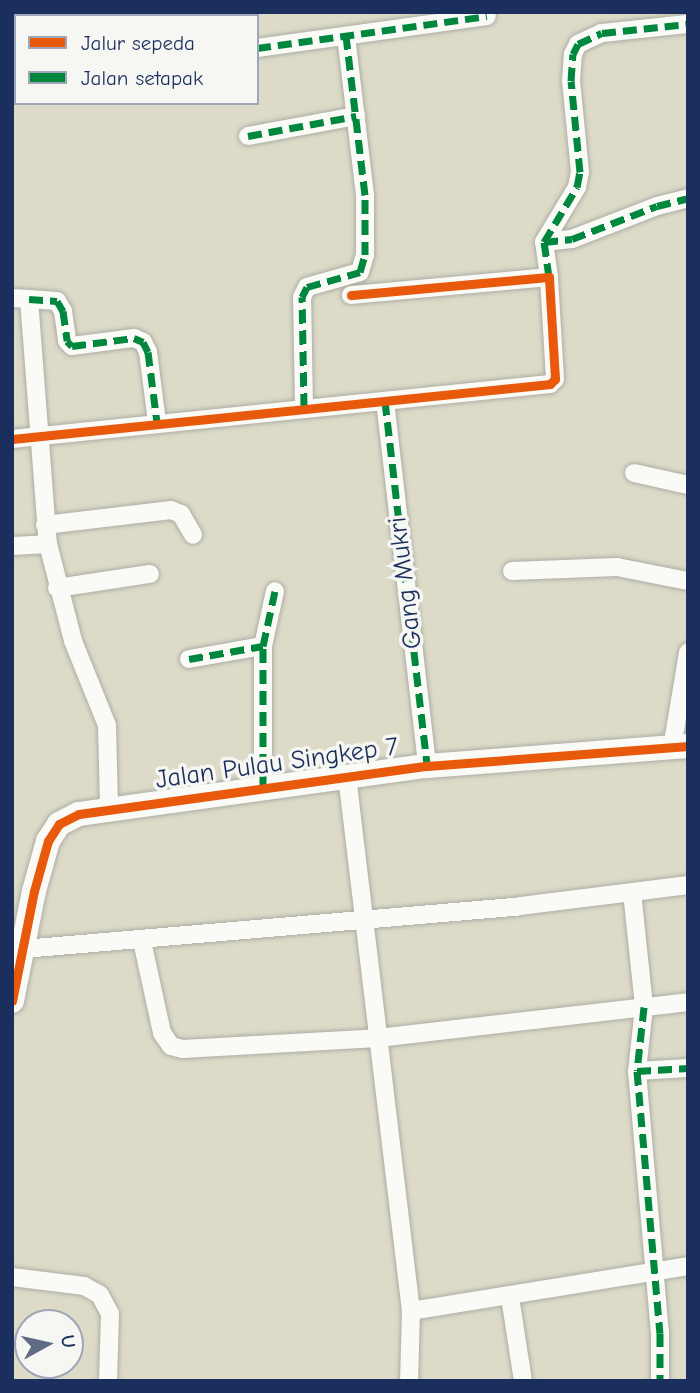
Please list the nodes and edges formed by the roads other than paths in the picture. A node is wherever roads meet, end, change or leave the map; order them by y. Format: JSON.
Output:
{"nodes":[{"id":1,"x":487,"y":16,"type":"dead end"},
{"id":2,"x":688,"y":24,"type":"edge"},
{"id":3,"x":346,"y":36,"type":"junction"},
{"id":4,"x":259,"y":48,"type":"edge"},
{"id":5,"x":356,"y":116,"type":"junction"},
{"id":6,"x":248,"y":136,"type":"dead end"},
{"id":7,"x":688,"y":198,"type":"edge"},
{"id":8,"x":544,"y":243,"type":"junction"},
{"id":9,"x":549,"y":277,"type":"junction"},
{"id":10,"x":351,"y":295,"type":"dead end"},
{"id":11,"x":21,"y":299,"type":"edge"},
{"id":12,"x":385,"y":401,"type":"junction"},
{"id":13,"x":304,"y":407,"type":"junction"},
{"id":14,"x":157,"y":422,"type":"junction"},
{"id":15,"x":40,"y":437,"type":"junction"},
{"id":16,"x":12,"y":439,"type":"edge"},
{"id":17,"x":634,"y":473,"type":"dead end"},
{"id":18,"x":688,"y":485,"type":"edge"},
{"id":19,"x":45,"y":525,"type":"junction"},
{"id":20,"x":193,"y":535,"type":"dead end"},
{"id":21,"x":48,"y":544,"type":"junction"},
{"id":22,"x":12,"y":546,"type":"edge"},
{"id":23,"x":512,"y":571,"type":"dead end"},
{"id":24,"x":150,"y":574,"type":"dead end"},
{"id":25,"x":688,"y":581,"type":"edge"},
{"id":26,"x":57,"y":588,"type":"junction"},
{"id":27,"x":275,"y":591,"type":"dead end"},
{"id":28,"x":263,"y":646,"type":"junction"},
{"id":29,"x":688,"y":652,"type":"edge"},
{"id":30,"x":189,"y":659,"type":"dead end"},
{"id":31,"x":680,"y":747,"type":"edge"},
{"id":32,"x":427,"y":766,"type":"junction"},
{"id":33,"x":347,"y":776,"type":"junction"},
{"id":34,"x":263,"y":788,"type":"junction"},
{"id":35,"x":109,"y":808,"type":"junction"},
{"id":36,"x":688,"y":885,"type":"edge"},
{"id":37,"x":632,"y":892,"type":"junction"},
{"id":38,"x":366,"y":921,"type":"junction"},
{"id":39,"x":142,"y":941,"type":"junction"},
{"id":40,"x":23,"y":949,"type":"junction"},
{"id":41,"x":13,"y":996,"type":"edge"},
{"id":42,"x":688,"y":1002,"type":"edge"},
{"id":43,"x":644,"y":1007,"type":"junction"},
{"id":44,"x":378,"y":1038,"type":"junction"},
{"id":45,"x":688,"y":1068,"type":"edge"},
{"id":46,"x":636,"y":1071,"type":"junction"},
{"id":47,"x":688,"y":1266,"type":"edge"},
{"id":48,"x":655,"y":1274,"type":"junction"},
{"id":49,"x":12,"y":1277,"type":"edge"},
{"id":50,"x":510,"y":1297,"type":"junction"},
{"id":51,"x":411,"y":1311,"type":"junction"},
{"id":52,"x":108,"y":1381,"type":"edge"},
{"id":53,"x":409,"y":1381,"type":"edge"},
{"id":54,"x":523,"y":1381,"type":"edge"},
{"id":55,"x":660,"y":1381,"type":"edge"}],
"edges":[{"from":1,"to":3,"type":"street"},
{"from":2,"to":8,"type":"street"},
{"from":3,"to":4,"type":"street"},
{"from":3,"to":5,"type":"street"},
{"from":5,"to":6,"type":"street"},
{"from":5,"to":13,"type":"street"},
{"from":7,"to":8,"type":"street"},
{"from":8,"to":9,"type":"street"},
{"from":9,"to":10,"type":"street"},
{"from":9,"to":12,"type":"street"},
{"from":11,"to":14,"type":"street"},
{"from":11,"to":15,"type":"street"},
{"from":12,"to":13,"type":"street"},
{"from":12,"to":32,"type":"street","name":"Gang Mukri"},
{"from":13,"to":14,"type":"street"},
{"from":14,"to":15,"type":"street"},
{"from":15,"to":16,"type":"street"},
{"from":15,"to":19,"type":"street"},
{"from":17,"to":18,"type":"street"},
{"from":19,"to":20,"type":"street"},
{"from":19,"to":21,"type":"street"},
{"from":21,"to":22,"type":"street"},
{"from":21,"to":26,"type":"street"},
{"from":23,"to":25,"type":"street"},
{"from":24,"to":26,"type":"street"},
{"from":26,"to":35,"type":"street"},
{"from":27,"to":28,"type":"street"},
{"from":28,"to":30,"type":"street"},
{"from":28,"to":34,"type":"street"},
{"from":29,"to":31,"type":"street"},
{"from":31,"to":32,"type":"street","name":"Jalan Pulau Singkep 7"},
{"from":32,"to":33,"type":"street","name":"Jalan Pulau Singkep 7"},
{"from":33,"to":34,"type":"street","name":"Jalan Pulau Singkep 7"},
{"from":33,"to":38,"type":"street"},
{"from":34,"to":35,"type":"street","name":"Jalan Pulau Singkep 7"},
{"from":35,"to":40,"type":"street","name":"Jalan Pulau Singkep 7"},
{"from":36,"to":37,"type":"street"},
{"from":37,"to":38,"type":"street"},
{"from":37,"to":43,"type":"street"},
{"from":38,"to":39,"type":"street"},
{"from":38,"to":44,"type":"street"},
{"from":39,"to":40,"type":"street"},
{"from":39,"to":44,"type":"street"},
{"from":40,"to":41,"type":"street","name":"Jalan Pulau Singkep 7"},
{"from":42,"to":43,"type":"street"},
{"from":43,"to":44,"type":"street"},
{"from":43,"to":46,"type":"street"},
{"from":44,"to":51,"type":"street"},
{"from":45,"to":46,"type":"street"},
{"from":46,"to":48,"type":"street"},
{"from":47,"to":48,"type":"street"},
{"from":48,"to":50,"type":"street"},
{"from":48,"to":55,"type":"street"},
{"from":49,"to":52,"type":"street"},
{"from":50,"to":51,"type":"street"},
{"from":50,"to":54,"type":"street"},
{"from":51,"to":53,"type":"street"}]}
